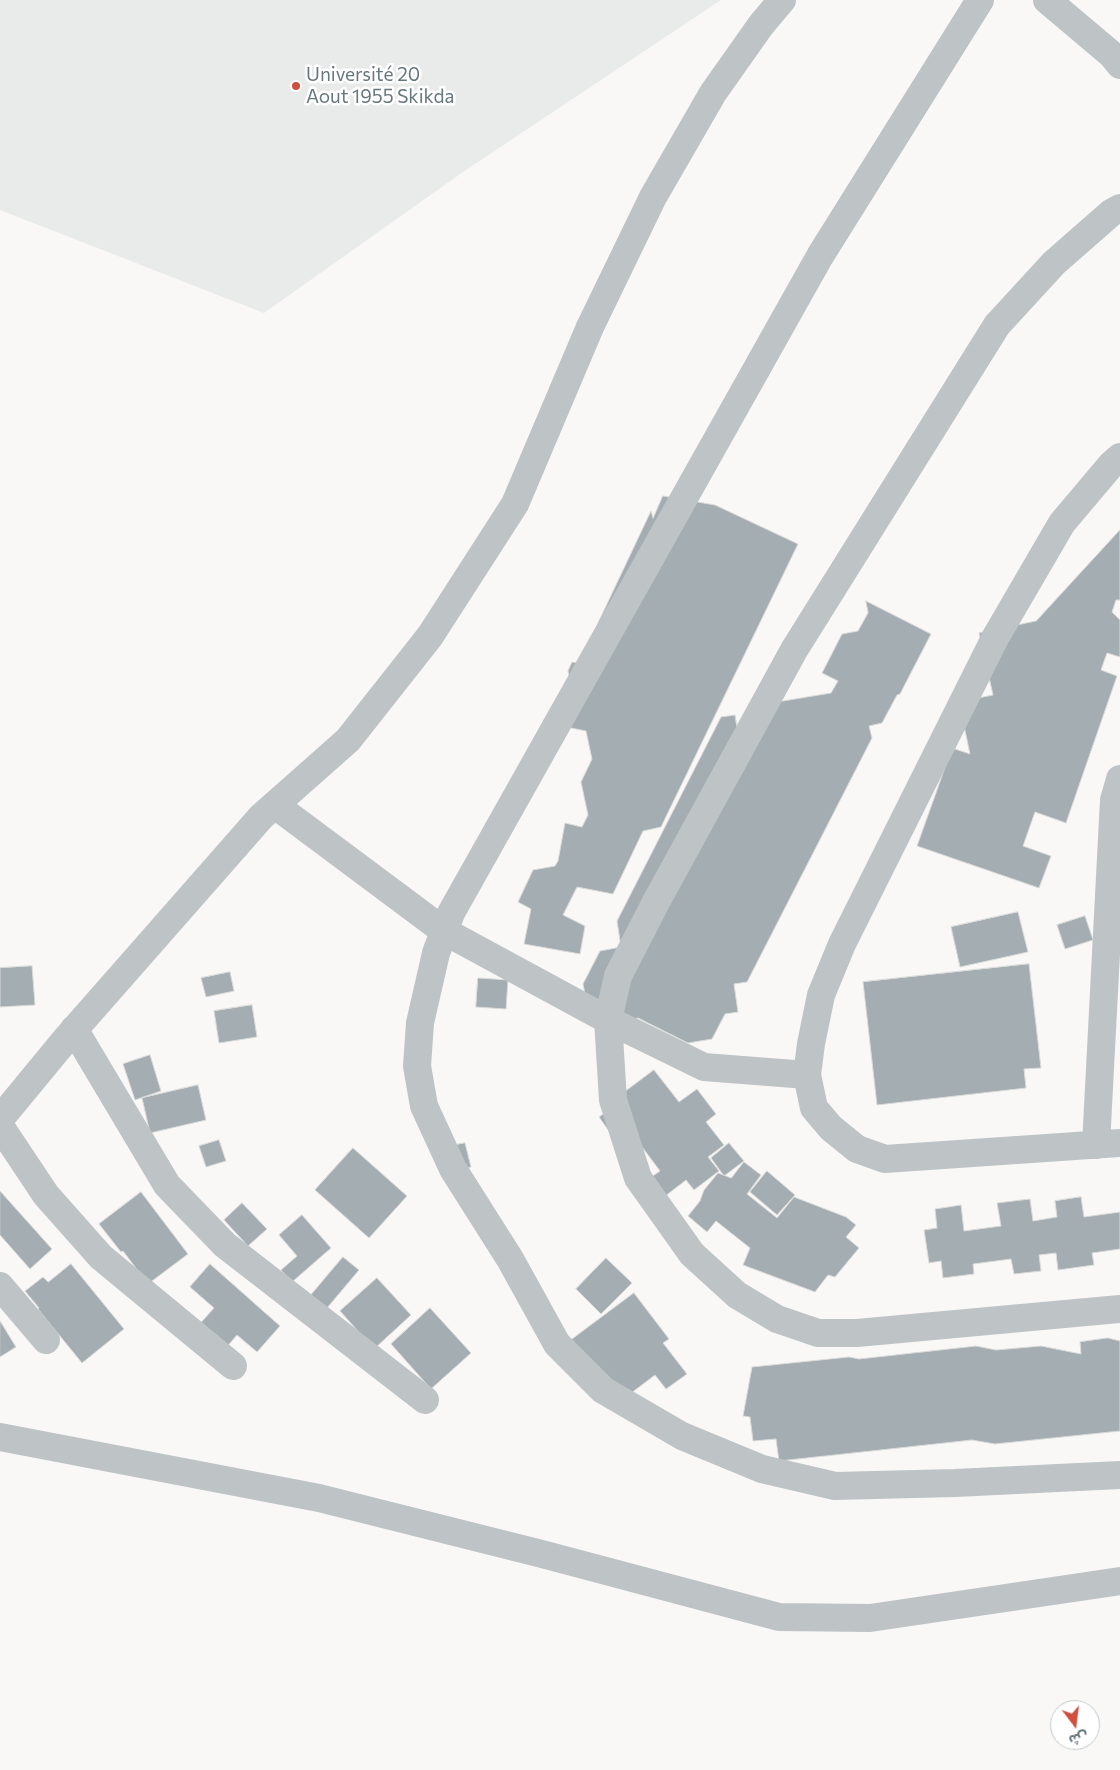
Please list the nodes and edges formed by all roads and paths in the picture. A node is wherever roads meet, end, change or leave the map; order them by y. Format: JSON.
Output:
{"nodes":[{"id":1,"x":782,"y":0,"type":"edge"},
{"id":2,"x":980,"y":0,"type":"edge"},
{"id":3,"x":1047,"y":0,"type":"edge"},
{"id":4,"x":1120,"y":65,"type":"edge"},
{"id":5,"x":1120,"y":208,"type":"edge"},
{"id":6,"x":1120,"y":457,"type":"edge"},
{"id":7,"x":1120,"y":780,"type":"edge"},
{"id":8,"x":275,"y":805,"type":"junction"},
{"id":9,"x":1116,"y":833,"type":"edge"},
{"id":10,"x":444,"y":931,"type":"junction"},
{"id":11,"x":608,"y":1020,"type":"junction"},
{"id":12,"x":74,"y":1029,"type":"junction"},
{"id":13,"x":807,"y":1075,"type":"junction"},
{"id":14,"x":0,"y":1119,"type":"edge"},
{"id":15,"x":0,"y":1126,"type":"edge"},
{"id":16,"x":1108,"y":1144,"type":"edge"},
{"id":17,"x":0,"y":1286,"type":"edge"},
{"id":18,"x":1120,"y":1309,"type":"edge"},
{"id":19,"x":46,"y":1340,"type":"dead end"},
{"id":20,"x":233,"y":1366,"type":"dead end"},
{"id":21,"x":425,"y":1400,"type":"dead end"},
{"id":22,"x":0,"y":1437,"type":"edge"},
{"id":23,"x":1120,"y":1475,"type":"edge"},
{"id":24,"x":1120,"y":1581,"type":"edge"}],
"edges":[{"from":1,"to":8,"type":"street"},
{"from":2,"to":10,"type":"street"},
{"from":3,"to":4,"type":"street"},
{"from":5,"to":11,"type":"street"},
{"from":6,"to":13,"type":"street"},
{"from":7,"to":9,"type":"street"},
{"from":8,"to":10,"type":"street"},
{"from":8,"to":12,"type":"street"},
{"from":9,"to":16,"type":"street"},
{"from":10,"to":11,"type":"street"},
{"from":10,"to":23,"type":"street"},
{"from":11,"to":13,"type":"street"},
{"from":11,"to":18,"type":"street"},
{"from":12,"to":14,"type":"street"},
{"from":12,"to":21,"type":"street"},
{"from":13,"to":16,"type":"street"},
{"from":15,"to":20,"type":"street"},
{"from":17,"to":19,"type":"street"},
{"from":22,"to":24,"type":"street"}]}
